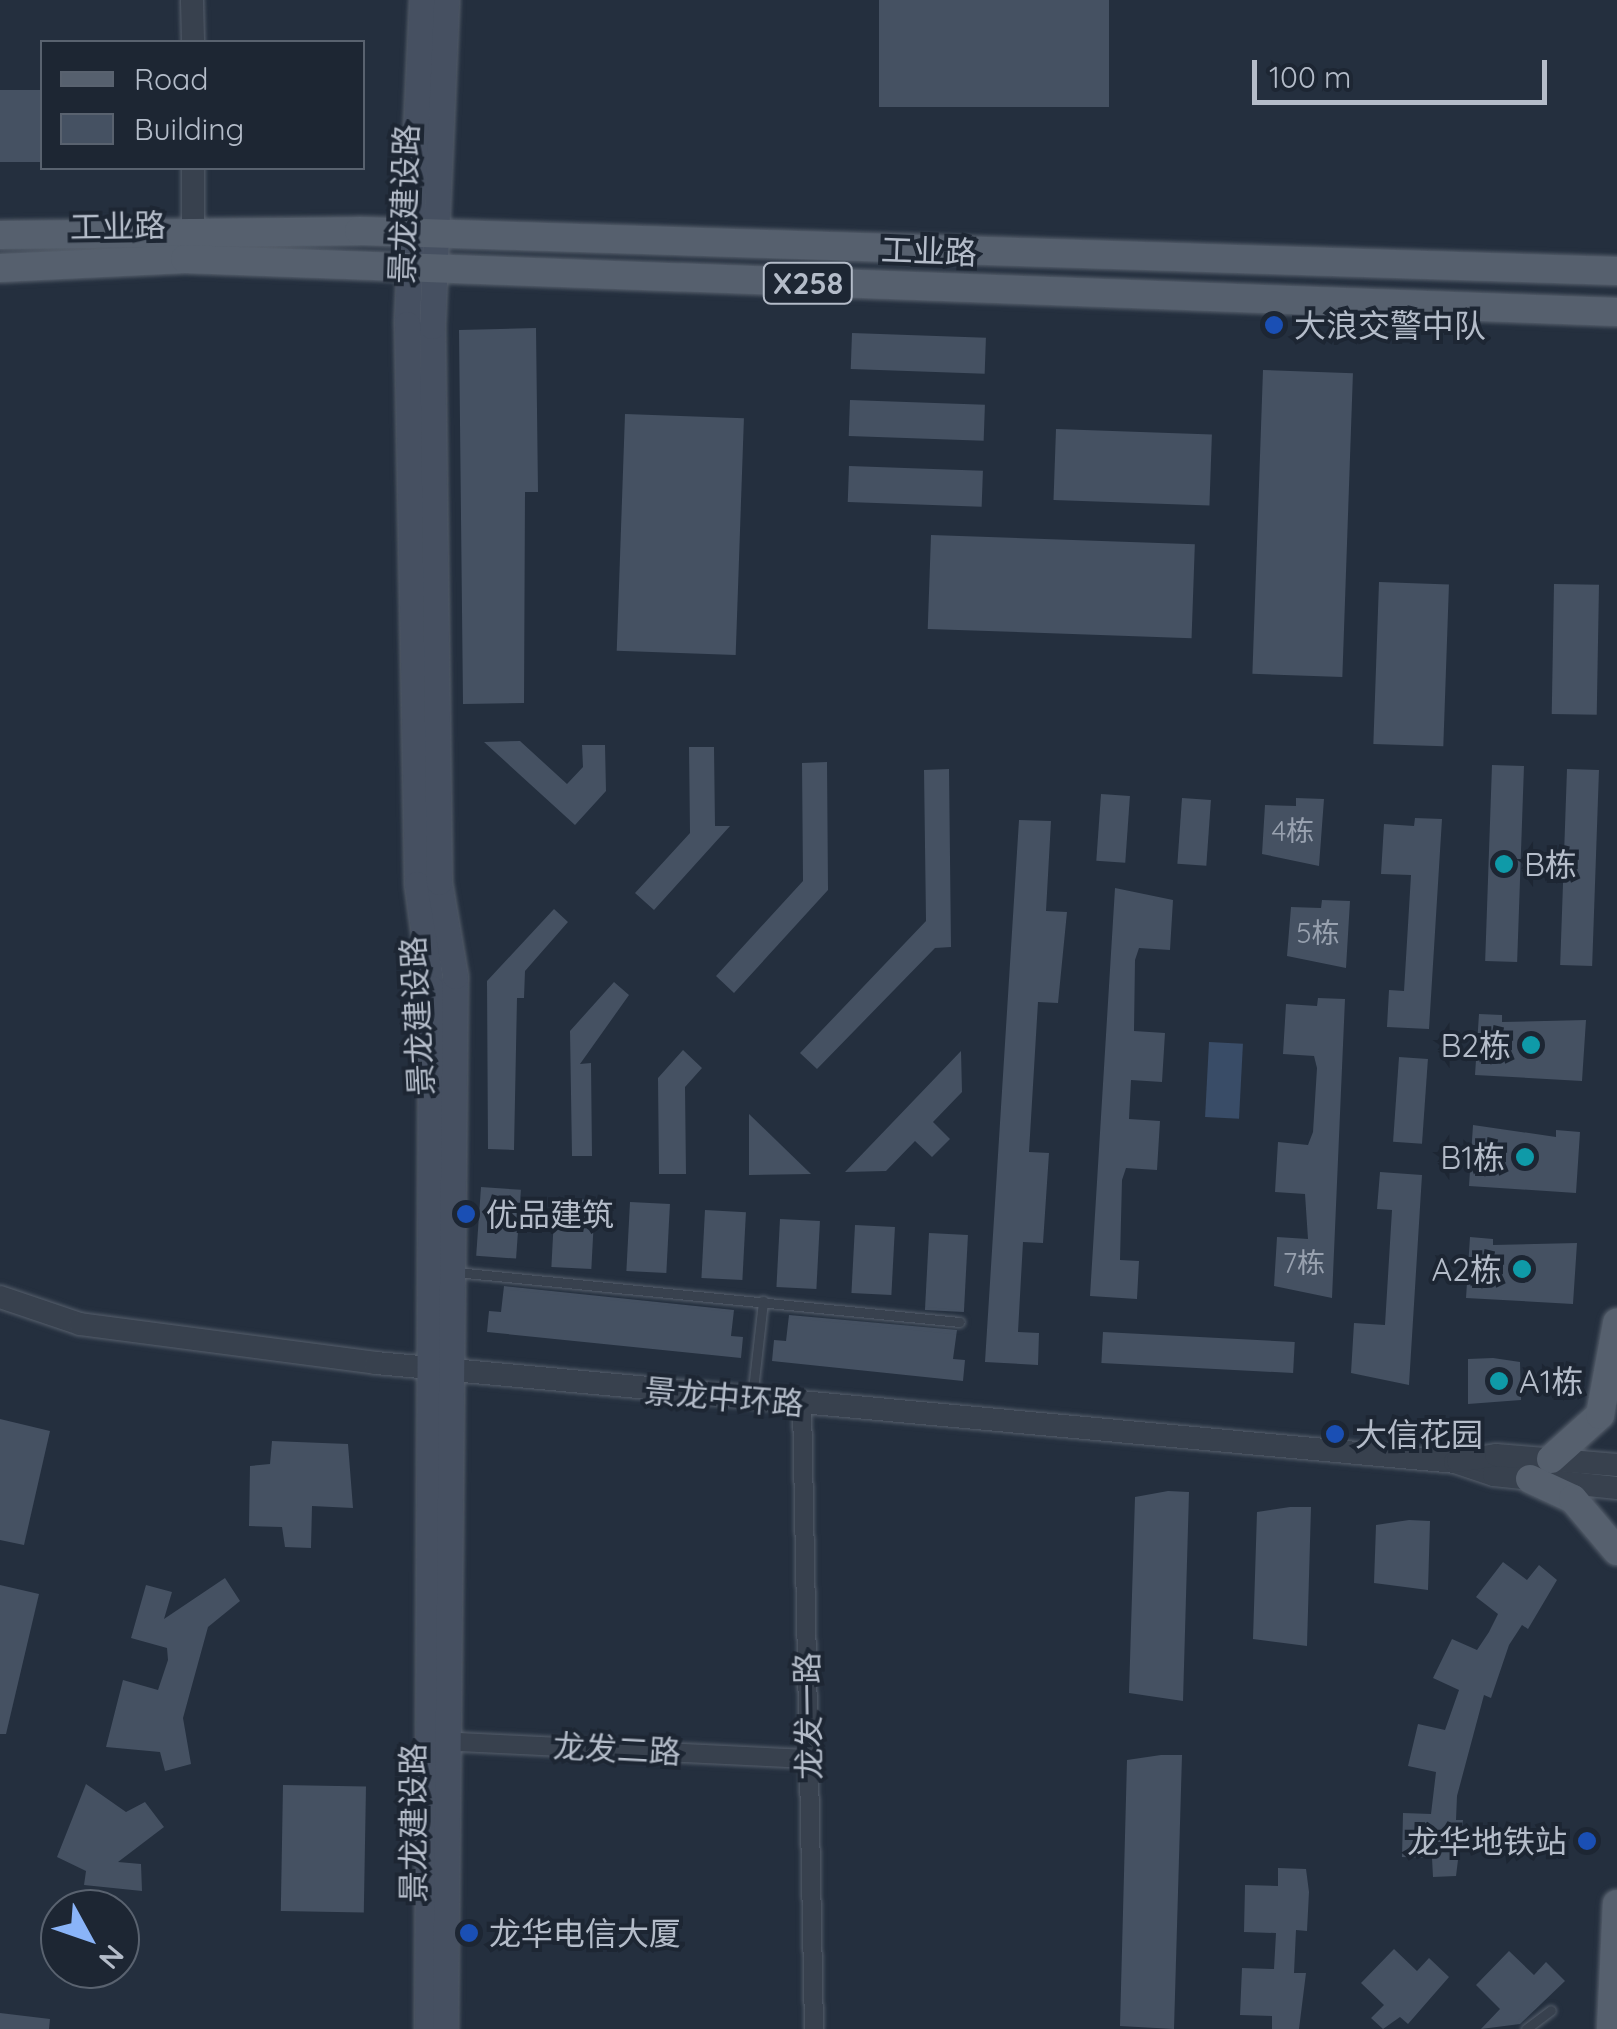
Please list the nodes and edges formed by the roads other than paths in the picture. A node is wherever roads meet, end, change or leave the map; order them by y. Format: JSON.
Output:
{"nodes":[{"id":1,"x":192,"y":0,"type":"edge"},
{"id":2,"x":422,"y":0,"type":"edge"},
{"id":3,"x":446,"y":0,"type":"edge"},
{"id":4,"x":193,"y":40,"type":"edge"},
{"id":5,"x":193,"y":170,"type":"edge"},
{"id":6,"x":193,"y":230,"type":"junction"},
{"id":7,"x":422,"y":234,"type":"junction"},
{"id":8,"x":0,"y":235,"type":"edge"},
{"id":9,"x":1617,"y":262,"type":"edge"},
{"id":10,"x":0,"y":268,"type":"edge"},
{"id":11,"x":421,"y":270,"type":"junction"},
{"id":12,"x":1588,"y":270,"type":"junction"},
{"id":13,"x":1617,"y":272,"type":"edge"},
{"id":14,"x":1576,"y":309,"type":"junction"},
{"id":15,"x":1617,"y":312,"type":"edge"},
{"id":16,"x":1617,"y":327,"type":"edge"},
{"id":17,"x":455,"y":1272,"type":"junction"},
{"id":18,"x":0,"y":1296,"type":"edge"},
{"id":19,"x":763,"y":1301,"type":"junction"},
{"id":20,"x":960,"y":1322,"type":"dead end"},
{"id":21,"x":1617,"y":1323,"type":"edge"},
{"id":22,"x":439,"y":1369,"type":"junction"},
{"id":23,"x":752,"y":1400,"type":"junction"},
{"id":24,"x":802,"y":1404,"type":"junction"},
{"id":25,"x":1617,"y":1465,"type":"edge"},
{"id":26,"x":1540,"y":1469,"type":"junction"},
{"id":27,"x":1617,"y":1488,"type":"edge"},
{"id":28,"x":1617,"y":1551,"type":"edge"},
{"id":29,"x":436,"y":1741,"type":"junction"},
{"id":30,"x":808,"y":1758,"type":"junction"},
{"id":31,"x":1617,"y":1904,"type":"edge"},
{"id":32,"x":1551,"y":2010,"type":"dead end"},
{"id":33,"x":427,"y":2029,"type":"edge"},
{"id":34,"x":445,"y":2029,"type":"edge"},
{"id":35,"x":814,"y":2029,"type":"edge"},
{"id":36,"x":1526,"y":2029,"type":"edge"},
{"id":37,"x":1611,"y":2029,"type":"edge"}],
"edges":[{"from":1,"to":4,"type":"street"},
{"from":2,"to":7,"type":"main road","name":"景龙建设路"},
{"from":3,"to":7,"type":"main road","name":"景龙建设路"},
{"from":5,"to":6,"type":"street"},
{"from":6,"to":7,"type":"main road","name":"工业路","number":"X258"},
{"from":6,"to":8,"type":"main road","name":"工业路","number":"X258"},
{"from":7,"to":11,"type":"main road","name":"景龙建设路"},
{"from":7,"to":12,"type":"main road","name":"工业路","number":"X258"},
{"from":9,"to":12,"type":"main road"},
{"from":10,"to":11,"type":"main road","name":"工业路","number":"X258"},
{"from":11,"to":14,"type":"main road","name":"工业路","number":"X258"},
{"from":11,"to":17,"type":"main road","name":"景龙建设路"},
{"from":11,"to":22,"type":"main road","name":"景龙建设路"},
{"from":12,"to":13,"type":"main road","name":"工业路","number":"X258"},
{"from":14,"to":15,"type":"main road","name":"工业路","number":"X258"},
{"from":14,"to":16,"type":"main road"},
{"from":17,"to":19,"type":"lane"},
{"from":17,"to":22,"type":"main road","name":"景龙建设路"},
{"from":18,"to":22,"type":"street","name":"景龙中环路"},
{"from":19,"to":20,"type":"lane"},
{"from":19,"to":23,"type":"lane"},
{"from":21,"to":26,"type":"main road"},
{"from":22,"to":23,"type":"street","name":"景龙中环路"},
{"from":22,"to":29,"type":"main road","name":"景龙建设路"},
{"from":23,"to":24,"type":"street","name":"景龙中环路"},
{"from":24,"to":26,"type":"street","name":"景龙中环路"},
{"from":24,"to":30,"type":"street","name":"龙发一路"},
{"from":25,"to":26,"type":"street","name":"景龙中环路"},
{"from":26,"to":27,"type":"street","name":"景龙中环路"},
{"from":26,"to":28,"type":"main road"},
{"from":29,"to":30,"type":"street","name":"龙发二路"},
{"from":29,"to":33,"type":"main road","name":"景龙建设路"},
{"from":29,"to":34,"type":"main road","name":"景龙建设路"},
{"from":30,"to":35,"type":"street","name":"龙发一路"},
{"from":31,"to":37,"type":"main road"},
{"from":32,"to":36,"type":"lane"}]}
